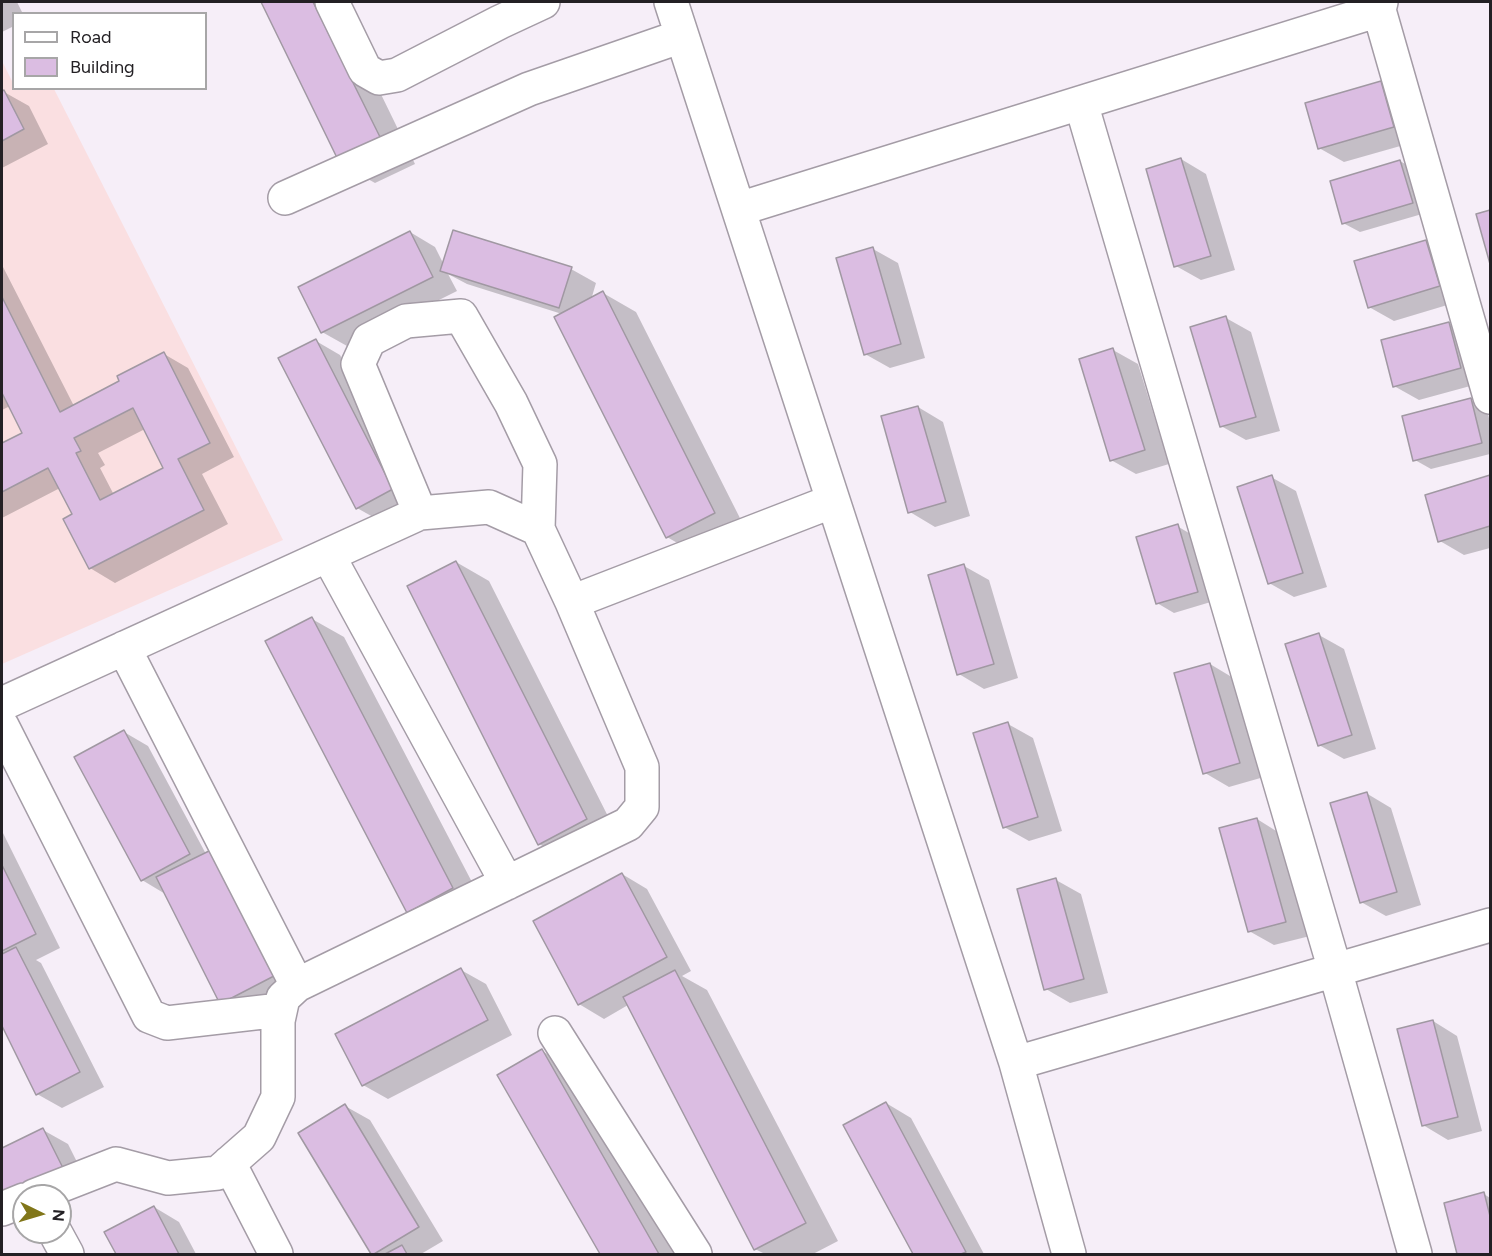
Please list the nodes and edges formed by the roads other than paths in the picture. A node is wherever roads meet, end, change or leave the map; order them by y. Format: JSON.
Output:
{"nodes":[{"id":1,"x":332,"y":2,"type":"edge"},
{"id":2,"x":543,"y":2,"type":"edge"},
{"id":3,"x":671,"y":2,"type":"edge"},
{"id":4,"x":1380,"y":6,"type":"edge"},
{"id":5,"x":494,"y":12,"type":"edge"},
{"id":6,"x":682,"y":36,"type":"junction"},
{"id":7,"x":1081,"y":103,"type":"junction"},
{"id":8,"x":285,"y":198,"type":"dead end"},
{"id":9,"x":739,"y":209,"type":"junction"},
{"id":10,"x":1491,"y":397,"type":"edge"},
{"id":11,"x":833,"y":501,"type":"junction"},
{"id":12,"x":420,"y":513,"type":"junction"},
{"id":13,"x":538,"y":529,"type":"junction"},
{"id":14,"x":328,"y":555,"type":"junction"},
{"id":15,"x":572,"y":602,"type":"junction"},
{"id":16,"x":124,"y":648,"type":"junction"},
{"id":17,"x":2,"y":704,"type":"edge"},
{"id":18,"x":2,"y":726,"type":"edge"},
{"id":19,"x":507,"y":883,"type":"junction"},
{"id":20,"x":1491,"y":925,"type":"edge"},
{"id":21,"x":1335,"y":970,"type":"junction"},
{"id":22,"x":288,"y":998,"type":"junction"},
{"id":23,"x":555,"y":1033,"type":"dead end"},
{"id":24,"x":1016,"y":1063,"type":"junction"},
{"id":25,"x":229,"y":1163,"type":"junction"},
{"id":26,"x":65,"y":1184,"type":"edge"},
{"id":27,"x":276,"y":1254,"type":"edge"},
{"id":28,"x":695,"y":1254,"type":"edge"},
{"id":29,"x":1069,"y":1254,"type":"edge"},
{"id":30,"x":1415,"y":1254,"type":"edge"}],
"edges":[{"from":1,"to":5,"type":"street"},
{"from":2,"to":5,"type":"street"},
{"from":3,"to":6,"type":"street"},
{"from":4,"to":7,"type":"street"},
{"from":4,"to":10,"type":"street"},
{"from":6,"to":8,"type":"street"},
{"from":6,"to":9,"type":"street"},
{"from":7,"to":9,"type":"street"},
{"from":7,"to":21,"type":"street"},
{"from":9,"to":11,"type":"street"},
{"from":11,"to":15,"type":"street"},
{"from":11,"to":24,"type":"street"},
{"from":12,"to":13,"type":"street"},
{"from":12,"to":13,"type":"street"},
{"from":12,"to":14,"type":"street"},
{"from":13,"to":15,"type":"street"},
{"from":14,"to":16,"type":"street"},
{"from":14,"to":19,"type":"street"},
{"from":15,"to":19,"type":"street"},
{"from":16,"to":17,"type":"street"},
{"from":16,"to":22,"type":"street"},
{"from":18,"to":22,"type":"street"},
{"from":19,"to":22,"type":"street"},
{"from":20,"to":21,"type":"street"},
{"from":21,"to":24,"type":"street"},
{"from":21,"to":30,"type":"street"},
{"from":22,"to":25,"type":"street"},
{"from":23,"to":28,"type":"street"},
{"from":24,"to":29,"type":"street"},
{"from":25,"to":26,"type":"street"},
{"from":25,"to":27,"type":"street"}]}
